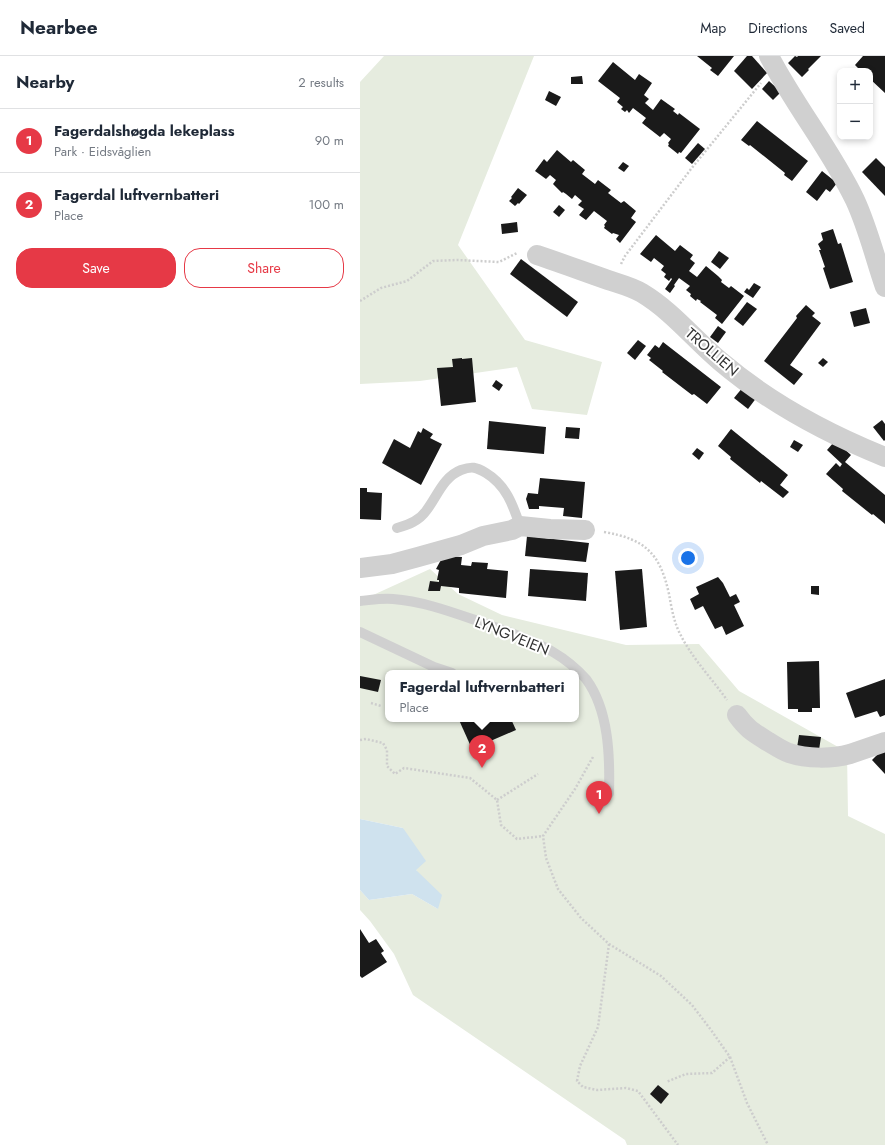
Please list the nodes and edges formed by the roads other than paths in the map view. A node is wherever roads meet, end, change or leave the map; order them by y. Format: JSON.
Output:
{"nodes":[{"id":1,"x":772,"y":60,"type":"edge"},
{"id":2,"x":537,"y":255,"type":"road end"},
{"id":3,"x":885,"y":287,"type":"edge"},
{"id":4,"x":885,"y":457,"type":"edge"},
{"id":5,"x":520,"y":526,"type":"junction"},
{"id":6,"x":398,"y":528,"type":"dead end"},
{"id":7,"x":585,"y":530,"type":"road end"},
{"id":8,"x":360,"y":568,"type":"edge"},
{"id":9,"x":360,"y":601,"type":"edge"},
{"id":10,"x":360,"y":632,"type":"edge"},
{"id":11,"x":443,"y":670,"type":"edge"},
{"id":12,"x":577,"y":670,"type":"edge"},
{"id":13,"x":579,"y":672,"type":"edge"},
{"id":14,"x":737,"y":715,"type":"road end"},
{"id":15,"x":885,"y":742,"type":"edge"},
{"id":16,"x":608,"y":793,"type":"dead end"}],
"edges":[{"from":1,"to":3,"type":"street"},
{"from":2,"to":4,"type":"street","name":"TROLLIEN"},
{"from":5,"to":6,"type":"lane"},
{"from":5,"to":7,"type":"street"},
{"from":5,"to":8,"type":"street"},
{"from":9,"to":12,"type":"lane","name":"LYNGVEIEN"},
{"from":10,"to":11,"type":"lane"},
{"from":13,"to":16,"type":"lane","name":"LYNGVEIEN"},
{"from":14,"to":15,"type":"street"}]}
